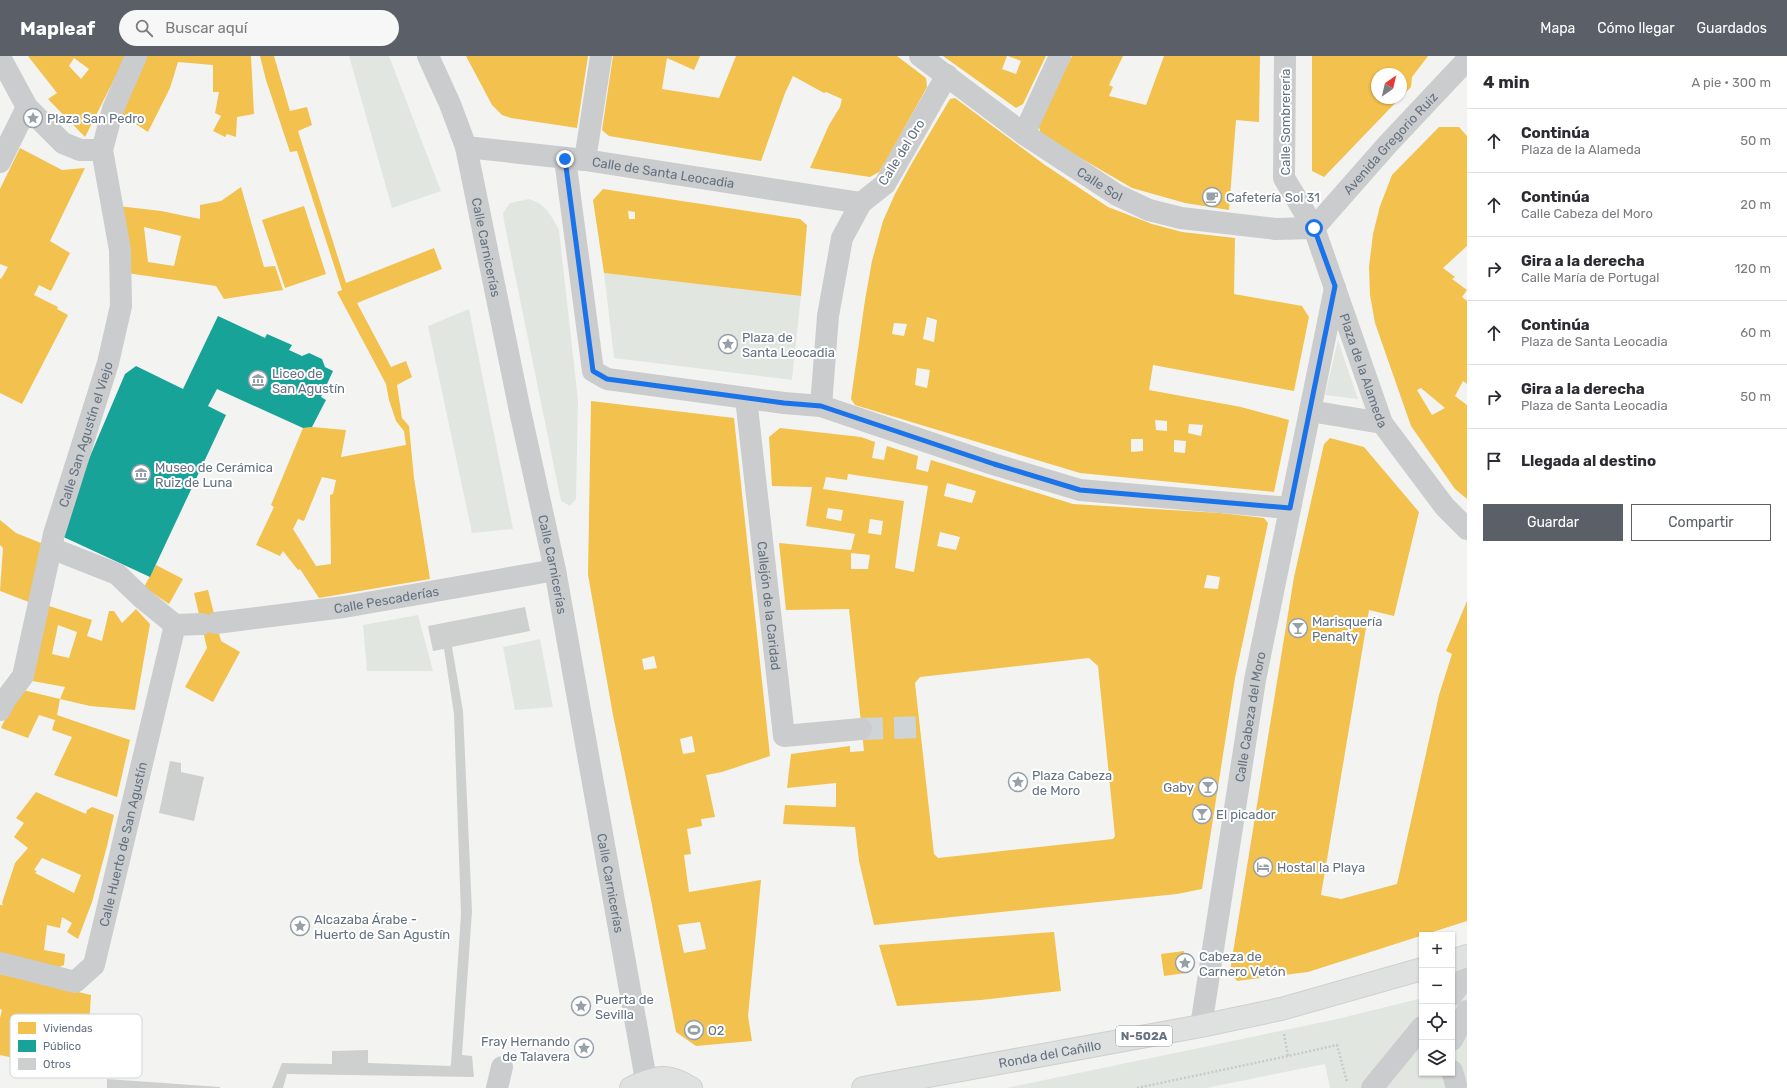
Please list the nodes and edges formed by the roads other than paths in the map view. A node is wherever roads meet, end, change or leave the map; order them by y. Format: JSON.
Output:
{"nodes":[{"id":1,"x":136,"y":56,"type":"edge"},
{"id":2,"x":428,"y":56,"type":"edge"},
{"id":3,"x":600,"y":56,"type":"edge"},
{"id":4,"x":920,"y":56,"type":"edge"},
{"id":5,"x":1060,"y":56,"type":"edge"},
{"id":6,"x":1285,"y":56,"type":"edge"},
{"id":7,"x":0,"y":57,"type":"edge"},
{"id":8,"x":1463,"y":73,"type":"edge"},
{"id":9,"x":947,"y":75,"type":"junction"},
{"id":10,"x":27,"y":107,"type":"junction"},
{"id":11,"x":1024,"y":134,"type":"junction"},
{"id":12,"x":466,"y":147,"type":"junction"},
{"id":13,"x":102,"y":150,"type":"junction"},
{"id":14,"x":575,"y":160,"type":"junction"},
{"id":15,"x":0,"y":162,"type":"edge"},
{"id":16,"x":861,"y":203,"type":"junction"},
{"id":17,"x":1314,"y":228,"type":"junction"},
{"id":18,"x":1335,"y":286,"type":"junction"},
{"id":19,"x":746,"y":398,"type":"junction"},
{"id":20,"x":821,"y":406,"type":"junction"},
{"id":21,"x":1310,"y":411,"type":"junction"},
{"id":22,"x":1382,"y":423,"type":"junction"},
{"id":23,"x":1290,"y":508,"type":"junction"},
{"id":24,"x":1467,"y":529,"type":"edge"},
{"id":25,"x":51,"y":548,"type":"junction"},
{"id":26,"x":555,"y":570,"type":"junction"},
{"id":27,"x":175,"y":625,"type":"junction"},
{"id":28,"x":0,"y":710,"type":"edge"},
{"id":29,"x":861,"y":729,"type":"tunnel mouth"},
{"id":30,"x":1467,"y":956,"type":"edge"},
{"id":31,"x":1455,"y":960,"type":"edge"},
{"id":32,"x":0,"y":964,"type":"edge"},
{"id":33,"x":1419,"y":970,"type":"edge"},
{"id":34,"x":1467,"y":975,"type":"edge"},
{"id":35,"x":1455,"y":991,"type":"edge"},
{"id":36,"x":1467,"y":1011,"type":"edge"},
{"id":37,"x":1201,"y":1026,"type":"junction"},
{"id":38,"x":1419,"y":1031,"type":"edge"},
{"id":39,"x":1455,"y":1034,"type":"edge"},
{"id":40,"x":502,"y":1067,"type":"dead end"},
{"id":41,"x":1453,"y":1076,"type":"edge"},
{"id":42,"x":636,"y":1086,"type":"edge"},
{"id":43,"x":496,"y":1088,"type":"edge"},
{"id":44,"x":691,"y":1088,"type":"edge"},
{"id":45,"x":863,"y":1088,"type":"edge"},
{"id":46,"x":1372,"y":1088,"type":"edge"},
{"id":47,"x":1457,"y":1088,"type":"edge"}],
"edges":[{"from":1,"to":13,"type":"street"},
{"from":2,"to":12,"type":"street","name":"Calle Carnicerías"},
{"from":3,"to":14,"type":"street"},
{"from":4,"to":9,"type":"street","name":"Calle Sol"},
{"from":5,"to":11,"type":"street"},
{"from":6,"to":17,"type":"street","name":"Calle Sombrerería"},
{"from":7,"to":10,"type":"street"},
{"from":8,"to":17,"type":"street","name":"Avenida Gregorio Ruiz"},
{"from":9,"to":11,"type":"street","name":"Calle Sol"},
{"from":9,"to":16,"type":"street","name":"Calle del Oro"},
{"from":10,"to":13,"type":"street"},
{"from":10,"to":15,"type":"street"},
{"from":11,"to":17,"type":"street","name":"Calle Sol"},
{"from":12,"to":14,"type":"street","name":"Calle de Santa Leocadia"},
{"from":12,"to":26,"type":"street","name":"Calle Carnicerías"},
{"from":13,"to":25,"type":"street","name":"Calle San Agustín el Viejo"},
{"from":14,"to":16,"type":"street","name":"Calle de Santa Leocadia"},
{"from":14,"to":19,"type":"street"},
{"from":16,"to":20,"type":"street","name":"Calle del Oro"},
{"from":17,"to":18,"type":"street","name":"Plaza de la Alameda"},
{"from":18,"to":21,"type":"street","name":"Plaza de la Alameda"},
{"from":18,"to":22,"type":"street","name":"Plaza de la Alameda"},
{"from":19,"to":20,"type":"street"},
{"from":19,"to":29,"type":"street","name":"Callejón de la Caridad"},
{"from":20,"to":23,"type":"street"},
{"from":21,"to":22,"type":"street","name":"Plaza de la Alameda"},
{"from":21,"to":23,"type":"street","name":"Calle Cabeza del Moro"},
{"from":22,"to":24,"type":"street"},
{"from":23,"to":37,"type":"street","name":"Calle Cabeza del Moro"},
{"from":25,"to":27,"type":"street"},
{"from":25,"to":28,"type":"street","name":"Calle San Agustín el Viejo"},
{"from":26,"to":27,"type":"street","name":"Calle Pescaderías"},
{"from":26,"to":42,"type":"street","name":"Calle Carnicerías"},
{"from":27,"to":32,"type":"street","name":"Calle Huerto de San Agustín"},
{"from":30,"to":31,"type":"main road"},
{"from":33,"to":37,"type":"main road","name":"Ronda del Cañillo","number":"N-502A"},
{"from":34,"to":35,"type":"street"},
{"from":36,"to":39,"type":"street"},
{"from":37,"to":45,"type":"main road","name":"Ronda del Cañillo","number":"N-502A"},
{"from":38,"to":46,"type":"street"},
{"from":40,"to":43,"type":"street"},
{"from":41,"to":47,"type":"street"},
{"from":42,"to":44,"type":"main road"}]}
